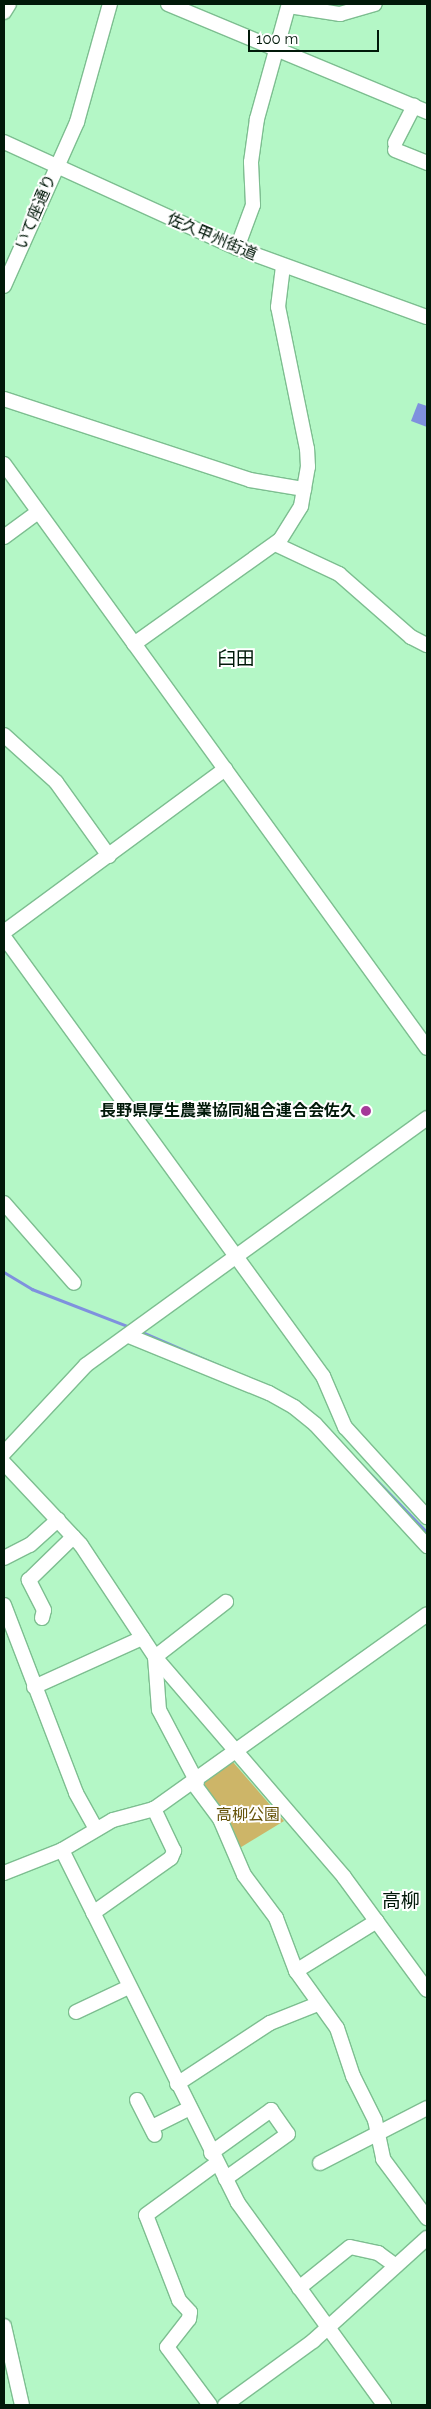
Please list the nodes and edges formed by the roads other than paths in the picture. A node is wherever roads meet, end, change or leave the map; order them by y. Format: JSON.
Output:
{"nodes":[{"id":1,"x":9,"y":4,"type":"edge"},
{"id":2,"x":110,"y":4,"type":"edge"},
{"id":3,"x":168,"y":4,"type":"edge"},
{"id":4,"x":375,"y":4,"type":"edge"},
{"id":5,"x":289,"y":5,"type":"edge"},
{"id":6,"x":4,"y":12,"type":"edge"},
{"id":7,"x":279,"y":47,"type":"junction"},
{"id":8,"x":421,"y":109,"type":"edge"},
{"id":9,"x":4,"y":142,"type":"edge"},
{"id":10,"x":427,"y":163,"type":"edge"},
{"id":11,"x":56,"y":166,"type":"junction"},
{"id":12,"x":237,"y":248,"type":"junction"},
{"id":13,"x":283,"y":266,"type":"junction"},
{"id":14,"x":4,"y":286,"type":"edge"},
{"id":15,"x":427,"y":317,"type":"edge"},
{"id":16,"x":4,"y":399,"type":"edge"},
{"id":17,"x":4,"y":464,"type":"edge"},
{"id":18,"x":304,"y":489,"type":"junction"},
{"id":19,"x":38,"y":512,"type":"junction"},
{"id":20,"x":4,"y":537,"type":"edge"},
{"id":21,"x":274,"y":544,"type":"junction"},
{"id":22,"x":134,"y":644,"type":"junction"},
{"id":23,"x":427,"y":645,"type":"edge"},
{"id":24,"x":4,"y":736,"type":"edge"},
{"id":25,"x":225,"y":769,"type":"junction"},
{"id":26,"x":109,"y":856,"type":"junction"},
{"id":27,"x":4,"y":932,"type":"edge"},
{"id":28,"x":4,"y":936,"type":"edge"},
{"id":29,"x":427,"y":1048,"type":"edge"},
{"id":30,"x":427,"y":1118,"type":"edge"},
{"id":31,"x":4,"y":1203,"type":"edge"},
{"id":32,"x":237,"y":1256,"type":"junction"},
{"id":33,"x":74,"y":1283,"type":"dead end"},
{"id":34,"x":134,"y":1332,"type":"junction"},
{"id":35,"x":4,"y":1453,"type":"edge"},
{"id":36,"x":4,"y":1463,"type":"edge"},
{"id":37,"x":427,"y":1517,"type":"edge"},
{"id":38,"x":58,"y":1520,"type":"junction"},
{"id":39,"x":73,"y":1537,"type":"junction"},
{"id":40,"x":427,"y":1546,"type":"edge"},
{"id":41,"x":4,"y":1558,"type":"edge"},
{"id":42,"x":226,"y":1602,"type":"dead end"},
{"id":43,"x":4,"y":1605,"type":"edge"},
{"id":44,"x":427,"y":1614,"type":"edge"},
{"id":45,"x":42,"y":1618,"type":"dead end"},
{"id":46,"x":142,"y":1638,"type":"junction"},
{"id":47,"x":155,"y":1657,"type":"junction"},
{"id":48,"x":34,"y":1687,"type":"junction"},
{"id":49,"x":237,"y":1753,"type":"junction"},
{"id":50,"x":195,"y":1783,"type":"junction"},
{"id":51,"x":154,"y":1809,"type":"junction"},
{"id":52,"x":96,"y":1829,"type":"junction"},
{"id":53,"x":62,"y":1850,"type":"junction"},
{"id":54,"x":4,"y":1873,"type":"edge"},
{"id":55,"x":93,"y":1913,"type":"junction"},
{"id":56,"x":377,"y":1921,"type":"junction"},
{"id":57,"x":296,"y":1971,"type":"junction"},
{"id":58,"x":129,"y":1987,"type":"junction"},
{"id":59,"x":427,"y":1990,"type":"edge"},
{"id":60,"x":318,"y":2004,"type":"junction"},
{"id":61,"x":76,"y":2012,"type":"dead end"},
{"id":62,"x":178,"y":2084,"type":"junction"},
{"id":63,"x":137,"y":2100,"type":"dead end"},
{"id":64,"x":190,"y":2108,"type":"junction"},
{"id":65,"x":427,"y":2108,"type":"edge"},
{"id":66,"x":379,"y":2134,"type":"junction"},
{"id":67,"x":214,"y":2158,"type":"junction"},
{"id":68,"x":320,"y":2162,"type":"dead end"},
{"id":69,"x":225,"y":2179,"type":"junction"},
{"id":70,"x":427,"y":2218,"type":"edge"},
{"id":71,"x":427,"y":2238,"type":"edge"},
{"id":72,"x":396,"y":2266,"type":"junction"},
{"id":73,"x":299,"y":2288,"type":"junction"},
{"id":74,"x":4,"y":2326,"type":"edge"},
{"id":75,"x":328,"y":2329,"type":"junction"},
{"id":76,"x":22,"y":2405,"type":"edge"},
{"id":77,"x":210,"y":2405,"type":"edge"},
{"id":78,"x":225,"y":2405,"type":"edge"},
{"id":79,"x":384,"y":2405,"type":"edge"}],
"edges":[{"from":1,"to":6,"type":"street"},
{"from":2,"to":11,"type":"street","name":"いて座通り"},
{"from":3,"to":7,"type":"street"},
{"from":4,"to":5,"type":"street"},
{"from":5,"to":7,"type":"street"},
{"from":7,"to":8,"type":"street"},
{"from":7,"to":12,"type":"street"},
{"from":8,"to":10,"type":"street"},
{"from":9,"to":11,"type":"street","name":"佐久甲州街道"},
{"from":11,"to":12,"type":"street","name":"佐久甲州街道"},
{"from":11,"to":14,"type":"street","name":"いて座通り"},
{"from":12,"to":13,"type":"street","name":"佐久甲州街道"},
{"from":13,"to":15,"type":"street","name":"佐久甲州街道"},
{"from":13,"to":18,"type":"street"},
{"from":16,"to":18,"type":"street"},
{"from":17,"to":19,"type":"street"},
{"from":18,"to":21,"type":"street"},
{"from":19,"to":20,"type":"street"},
{"from":19,"to":22,"type":"street"},
{"from":21,"to":22,"type":"street"},
{"from":21,"to":23,"type":"street"},
{"from":22,"to":25,"type":"street"},
{"from":24,"to":26,"type":"street"},
{"from":25,"to":26,"type":"street"},
{"from":25,"to":29,"type":"street"},
{"from":26,"to":27,"type":"street"},
{"from":28,"to":32,"type":"street"},
{"from":30,"to":32,"type":"street"},
{"from":31,"to":33,"type":"street"},
{"from":32,"to":34,"type":"street"},
{"from":32,"to":37,"type":"street"},
{"from":34,"to":35,"type":"street"},
{"from":34,"to":40,"type":"street"},
{"from":36,"to":38,"type":"street"},
{"from":38,"to":39,"type":"street"},
{"from":38,"to":41,"type":"street"},
{"from":39,"to":45,"type":"street"},
{"from":39,"to":46,"type":"street"},
{"from":42,"to":47,"type":"street"},
{"from":43,"to":48,"type":"street"},
{"from":44,"to":49,"type":"street"},
{"from":46,"to":47,"type":"street"},
{"from":46,"to":48,"type":"street"},
{"from":47,"to":49,"type":"street"},
{"from":47,"to":50,"type":"street"},
{"from":48,"to":52,"type":"street"},
{"from":49,"to":50,"type":"street"},
{"from":49,"to":56,"type":"street"},
{"from":50,"to":51,"type":"street"},
{"from":50,"to":57,"type":"street"},
{"from":51,"to":52,"type":"street"},
{"from":51,"to":55,"type":"street"},
{"from":52,"to":53,"type":"street"},
{"from":53,"to":54,"type":"street"},
{"from":53,"to":55,"type":"street"},
{"from":55,"to":58,"type":"street"},
{"from":56,"to":57,"type":"street"},
{"from":56,"to":59,"type":"street"},
{"from":57,"to":60,"type":"street"},
{"from":58,"to":61,"type":"street"},
{"from":58,"to":62,"type":"street"},
{"from":60,"to":62,"type":"street"},
{"from":60,"to":66,"type":"street"},
{"from":62,"to":64,"type":"street"},
{"from":63,"to":64,"type":"street"},
{"from":64,"to":67,"type":"street"},
{"from":65,"to":66,"type":"street"},
{"from":66,"to":68,"type":"street"},
{"from":66,"to":70,"type":"street"},
{"from":67,"to":69,"type":"street"},
{"from":67,"to":69,"type":"street"},
{"from":67,"to":77,"type":"street"},
{"from":69,"to":73,"type":"street"},
{"from":71,"to":72,"type":"street"},
{"from":72,"to":73,"type":"street"},
{"from":72,"to":75,"type":"street"},
{"from":73,"to":75,"type":"street"},
{"from":74,"to":76,"type":"street"},
{"from":75,"to":78,"type":"street"},
{"from":75,"to":79,"type":"street"}]}
